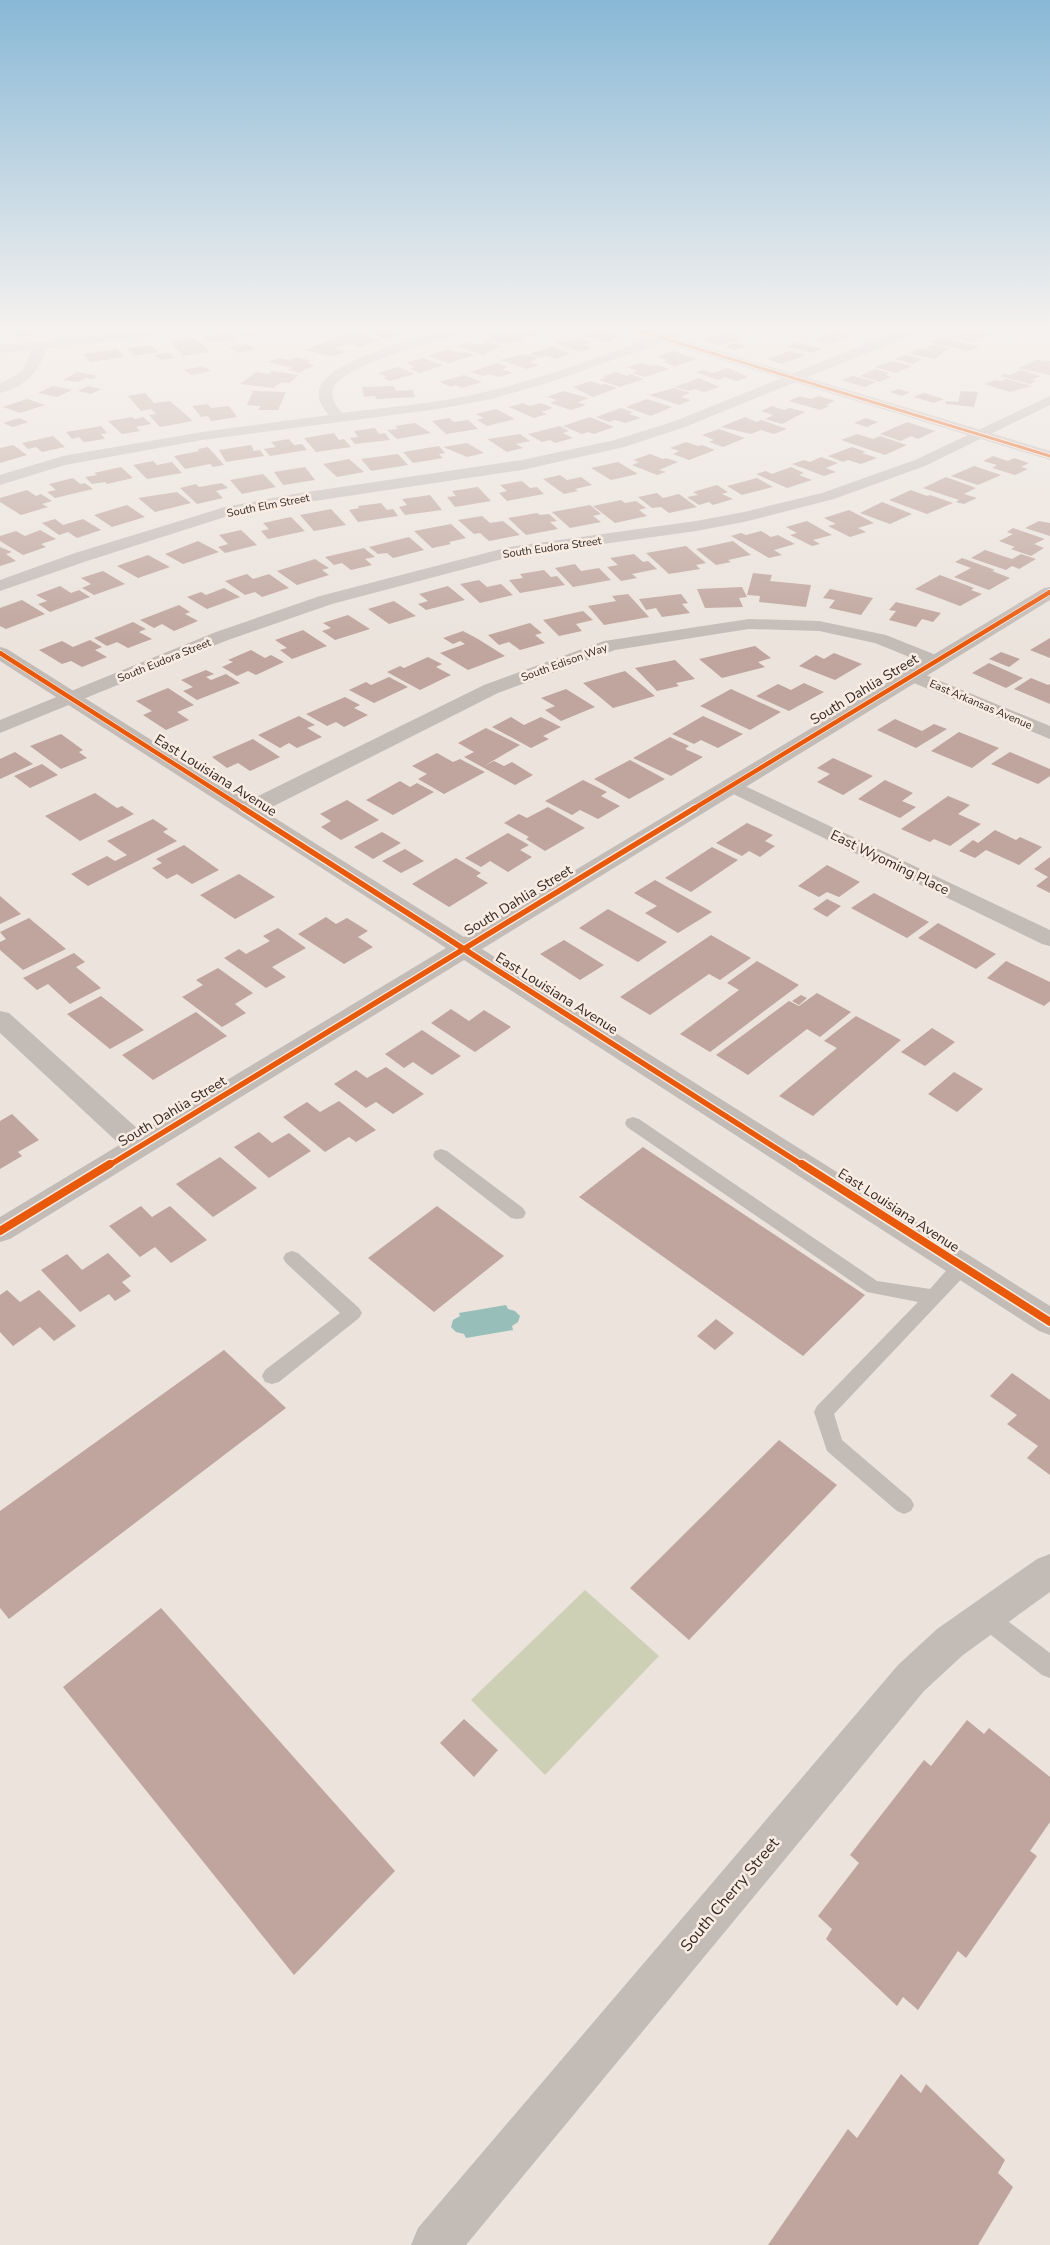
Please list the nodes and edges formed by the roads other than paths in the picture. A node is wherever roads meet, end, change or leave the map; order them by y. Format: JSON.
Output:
{"nodes":[{"id":1,"x":211,"y":435,"type":"edge"},
{"id":2,"x":646,"y":435,"type":"edge"},
{"id":3,"x":981,"y":435,"type":"joint"},
{"id":4,"x":1050,"y":456,"type":"edge"},
{"id":5,"x":0,"y":480,"type":"edge"},
{"id":6,"x":0,"y":586,"type":"edge"},
{"id":7,"x":1050,"y":592,"type":"edge"},
{"id":8,"x":0,"y":653,"type":"edge"},
{"id":9,"x":934,"y":661,"type":"junction"},
{"id":10,"x":911,"y":675,"type":"junction"},
{"id":11,"x":71,"y":698,"type":"junction"},
{"id":12,"x":0,"y":727,"type":"edge"},
{"id":13,"x":1050,"y":733,"type":"edge"},
{"id":14,"x":730,"y":785,"type":"junction"},
{"id":15,"x":248,"y":810,"type":"junction"},
{"id":16,"x":1050,"y":938,"type":"edge"},
{"id":17,"x":463,"y":948,"type":"junction"},
{"id":18,"x":0,"y":1019,"type":"edge"},
{"id":19,"x":633,"y":1123,"type":"dead end"},
{"id":20,"x":139,"y":1146,"type":"junction"},
{"id":21,"x":441,"y":1155,"type":"dead end"},
{"id":22,"x":517,"y":1213,"type":"dead end"},
{"id":23,"x":0,"y":1231,"type":"edge"},
{"id":24,"x":292,"y":1258,"type":"dead end"},
{"id":25,"x":963,"y":1266,"type":"junction"},
{"id":26,"x":933,"y":1297,"type":"junction"},
{"id":27,"x":1050,"y":1322,"type":"edge"},
{"id":28,"x":272,"y":1376,"type":"dead end"},
{"id":29,"x":904,"y":1505,"type":"dead end"},
{"id":30,"x":1050,"y":1571,"type":"edge"},
{"id":31,"x":986,"y":1617,"type":"junction"},
{"id":32,"x":1050,"y":1668,"type":"edge"},
{"id":33,"x":435,"y":2245,"type":"edge"}],
"edges":[{"from":1,"to":5,"type":"street"},
{"from":2,"to":6,"type":"street","name":"South Elm Street"},
{"from":3,"to":4,"type":"street"},
{"from":3,"to":11,"type":"street","name":"South Eudora Street"},
{"from":7,"to":9,"type":"street","name":"South Dahlia Street"},
{"from":8,"to":11,"type":"street","name":"East Louisiana Avenue"},
{"from":9,"to":10,"type":"street","name":"South Dahlia Street"},
{"from":9,"to":15,"type":"street","name":"South Edison Way"},
{"from":10,"to":13,"type":"street","name":"East Arkansas Avenue"},
{"from":10,"to":14,"type":"street","name":"South Dahlia Street"},
{"from":11,"to":12,"type":"street","name":"South Eudora Street"},
{"from":11,"to":15,"type":"street","name":"East Louisiana Avenue"},
{"from":14,"to":16,"type":"street","name":"East Wyoming Place"},
{"from":14,"to":17,"type":"street","name":"South Dahlia Street"},
{"from":15,"to":17,"type":"street","name":"East Louisiana Avenue"},
{"from":17,"to":20,"type":"street","name":"South Dahlia Street"},
{"from":17,"to":25,"type":"street","name":"East Louisiana Avenue"},
{"from":18,"to":20,"type":"street"},
{"from":19,"to":26,"type":"lane"},
{"from":20,"to":23,"type":"street","name":"South Dahlia Street"},
{"from":21,"to":22,"type":"lane"},
{"from":24,"to":28,"type":"lane"},
{"from":25,"to":26,"type":"lane"},
{"from":25,"to":27,"type":"street","name":"East Louisiana Avenue"},
{"from":26,"to":29,"type":"lane"},
{"from":30,"to":31,"type":"street","name":"South Cherry Street"},
{"from":31,"to":32,"type":"lane"},
{"from":31,"to":33,"type":"street","name":"South Cherry Street"}]}
